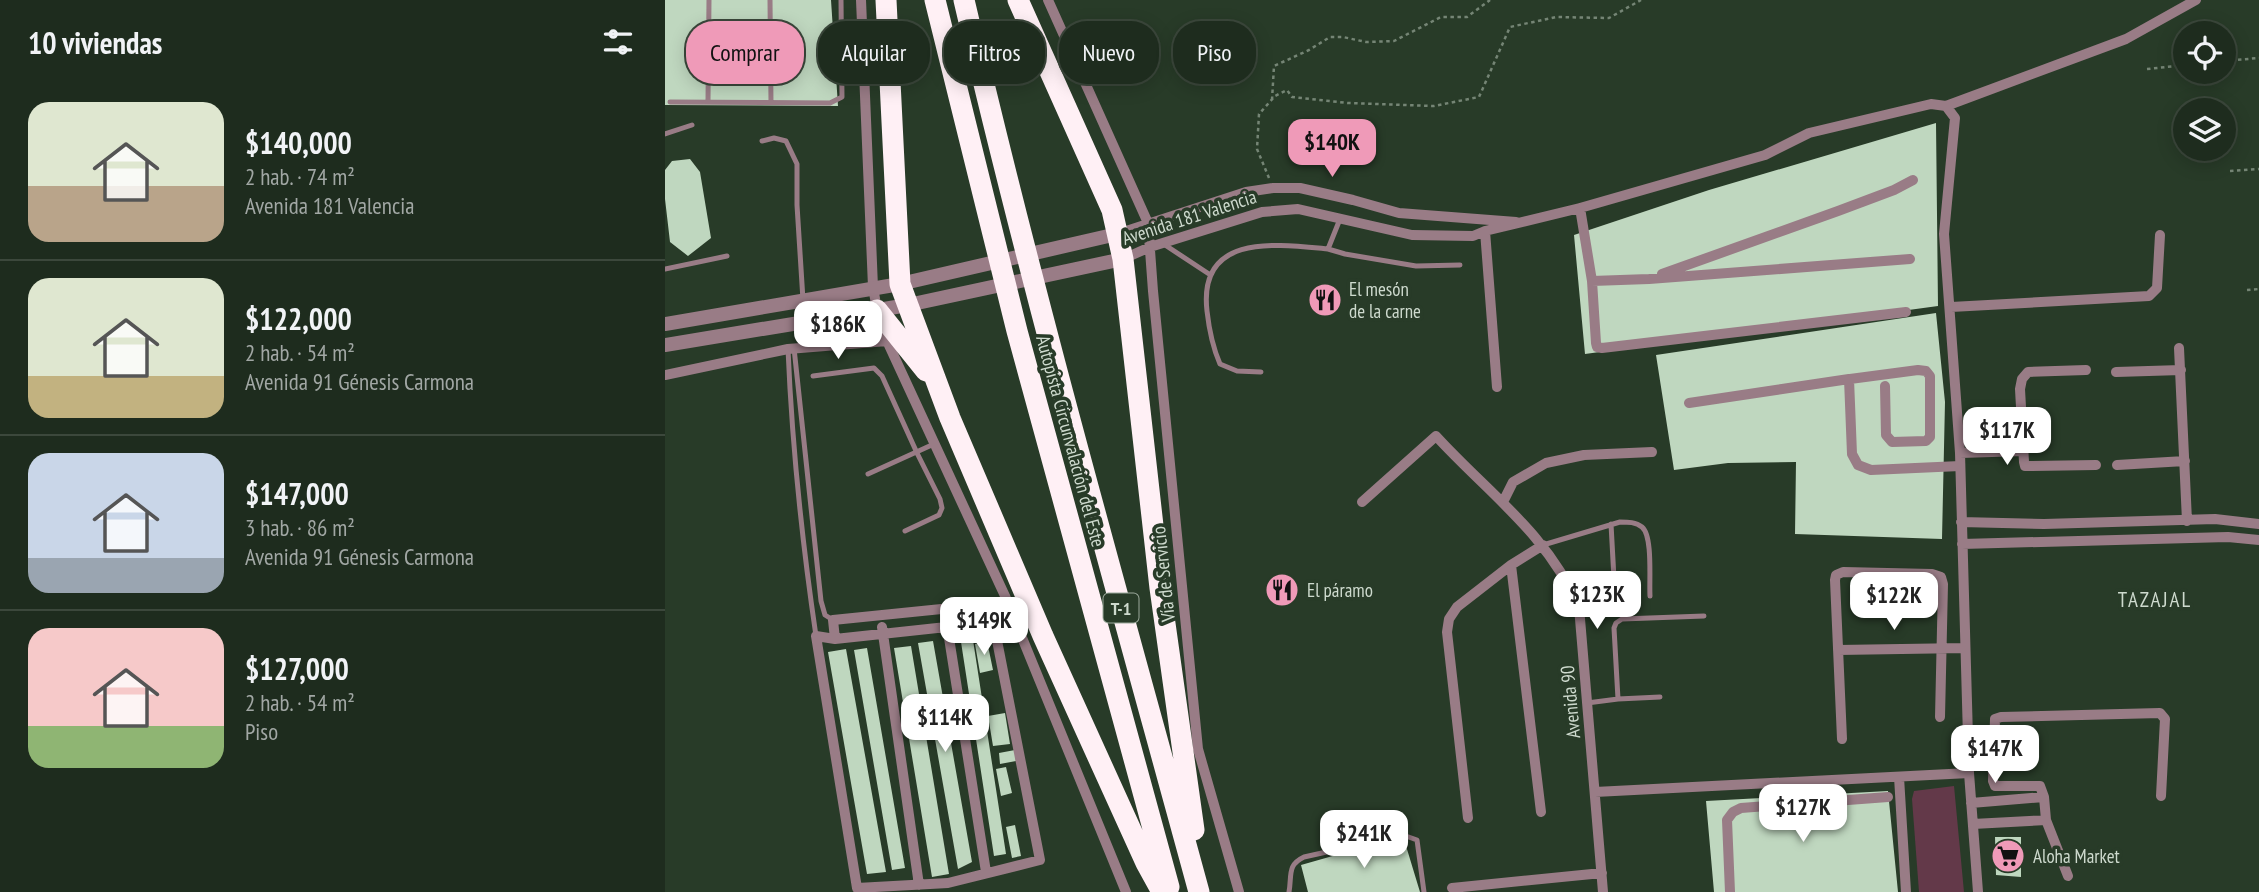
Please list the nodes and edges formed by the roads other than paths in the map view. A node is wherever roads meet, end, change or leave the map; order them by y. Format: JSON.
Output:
{"nodes":[{"id":1,"x":709,"y":0,"type":"edge"},
{"id":2,"x":769,"y":0,"type":"edge"},
{"id":3,"x":841,"y":0,"type":"edge"},
{"id":4,"x":861,"y":0,"type":"edge"},
{"id":5,"x":886,"y":0,"type":"edge"},
{"id":6,"x":935,"y":0,"type":"edge"},
{"id":7,"x":964,"y":0,"type":"edge"},
{"id":8,"x":1018,"y":0,"type":"edge"},
{"id":9,"x":1048,"y":0,"type":"edge"},
{"id":10,"x":2196,"y":0,"type":"edge"},
{"id":11,"x":708,"y":101,"type":"junction"},
{"id":12,"x":670,"y":102,"type":"dead end"},
{"id":13,"x":771,"y":103,"type":"junction"},
{"id":14,"x":1946,"y":106,"type":"junction"},
{"id":15,"x":692,"y":125,"type":"dead end"},
{"id":16,"x":665,"y":134,"type":"edge"},
{"id":17,"x":762,"y":141,"type":"dead end"},
{"id":18,"x":1913,"y":180,"type":"dead end"},
{"id":19,"x":1273,"y":188,"type":"junction"},
{"id":20,"x":1580,"y":208,"type":"junction"},
{"id":21,"x":1275,"y":210,"type":"junction"},
{"id":22,"x":1339,"y":219,"type":"junction"},
{"id":23,"x":1522,"y":222,"type":"junction"},
{"id":24,"x":1148,"y":223,"type":"junction"},
{"id":25,"x":1485,"y":231,"type":"junction"},
{"id":26,"x":1117,"y":234,"type":"junction"},
{"id":27,"x":2160,"y":235,"type":"dead end"},
{"id":28,"x":1156,"y":245,"type":"junction"},
{"id":29,"x":1328,"y":248,"type":"junction"},
{"id":30,"x":727,"y":256,"type":"dead end"},
{"id":31,"x":1123,"y":259,"type":"junction"},
{"id":32,"x":1910,"y":259,"type":"dead end"},
{"id":33,"x":1460,"y":265,"type":"dead end"},
{"id":34,"x":665,"y":269,"type":"edge"},
{"id":35,"x":1209,"y":274,"type":"junction"},
{"id":36,"x":1649,"y":279,"type":"junction"},
{"id":37,"x":1592,"y":281,"type":"junction"},
{"id":38,"x":900,"y":284,"type":"junction"},
{"id":39,"x":873,"y":288,"type":"junction"},
{"id":40,"x":803,"y":300,"type":"junction"},
{"id":41,"x":908,"y":305,"type":"junction"},
{"id":42,"x":1951,"y":307,"type":"junction"},
{"id":43,"x":877,"y":310,"type":"junction"},
{"id":44,"x":1906,"y":312,"type":"dead end"},
{"id":45,"x":665,"y":324,"type":"edge"},
{"id":46,"x":887,"y":341,"type":"junction"},
{"id":47,"x":665,"y":345,"type":"edge"},
{"id":48,"x":2179,"y":348,"type":"dead end"},
{"id":49,"x":791,"y":349,"type":"junction"},
{"id":50,"x":2086,"y":370,"type":"dead end"},
{"id":51,"x":2181,"y":370,"type":"junction"},
{"id":52,"x":1261,"y":372,"type":"dead end"},
{"id":53,"x":2116,"y":372,"type":"dead end"},
{"id":54,"x":665,"y":375,"type":"edge"},
{"id":55,"x":813,"y":376,"type":"dead end"},
{"id":56,"x":1850,"y":379,"type":"dead end"},
{"id":57,"x":1885,"y":386,"type":"dead end"},
{"id":58,"x":1497,"y":387,"type":"dead end"},
{"id":59,"x":939,"y":390,"type":"junction"},
{"id":60,"x":1689,"y":403,"type":"dead end"},
{"id":61,"x":934,"y":444,"type":"junction"},
{"id":62,"x":2024,"y":451,"type":"junction"},
{"id":63,"x":1652,"y":452,"type":"dead end"},
{"id":64,"x":917,"y":453,"type":"junction"},
{"id":65,"x":1960,"y":453,"type":"junction"},
{"id":66,"x":2185,"y":461,"type":"junction"},
{"id":67,"x":2096,"y":465,"type":"dead end"},
{"id":68,"x":2117,"y":465,"type":"dead end"},
{"id":69,"x":1960,"y":466,"type":"junction"},
{"id":70,"x":868,"y":474,"type":"dead end"},
{"id":71,"x":1362,"y":502,"type":"dead end"},
{"id":72,"x":1503,"y":502,"type":"junction"},
{"id":73,"x":2187,"y":521,"type":"junction"},
{"id":74,"x":1961,"y":522,"type":"junction"},
{"id":75,"x":1611,"y":524,"type":"junction"},
{"id":76,"x":2259,"y":524,"type":"edge"},
{"id":77,"x":905,"y":531,"type":"dead end"},
{"id":78,"x":2259,"y":540,"type":"edge"},
{"id":79,"x":1962,"y":544,"type":"junction"},
{"id":80,"x":1543,"y":545,"type":"junction"},
{"id":81,"x":1511,"y":565,"type":"junction"},
{"id":82,"x":1650,"y":596,"type":"dead end"},
{"id":83,"x":1615,"y":597,"type":"dead end"},
{"id":84,"x":945,"y":610,"type":"junction"},
{"id":85,"x":1704,"y":616,"type":"dead end"},
{"id":86,"x":881,"y":617,"type":"junction"},
{"id":87,"x":834,"y":620,"type":"junction"},
{"id":88,"x":993,"y":622,"type":"junction"},
{"id":89,"x":947,"y":626,"type":"junction"},
{"id":90,"x":883,"y":632,"type":"junction"},
{"id":91,"x":816,"y":636,"type":"junction"},
{"id":92,"x":835,"y":639,"type":"junction"},
{"id":93,"x":1940,"y":647,"type":"junction"},
{"id":94,"x":1965,"y":648,"type":"junction"},
{"id":95,"x":1838,"y":650,"type":"junction"},
{"id":96,"x":1660,"y":696,"type":"dead end"},
{"id":97,"x":1618,"y":699,"type":"junction"},
{"id":98,"x":1587,"y":703,"type":"junction"},
{"id":99,"x":1940,"y":717,"type":"dead end"},
{"id":100,"x":1842,"y":738,"type":"dead end"},
{"id":101,"x":1969,"y":773,"type":"junction"},
{"id":102,"x":1899,"y":777,"type":"junction"},
{"id":103,"x":1595,"y":792,"type":"junction"},
{"id":104,"x":2161,"y":796,"type":"dead end"},
{"id":105,"x":1888,"y":797,"type":"dead end"},
{"id":106,"x":2044,"y":797,"type":"junction"},
{"id":107,"x":1971,"y":803,"type":"junction"},
{"id":108,"x":1541,"y":812,"type":"dead end"},
{"id":109,"x":1468,"y":818,"type":"dead end"},
{"id":110,"x":2046,"y":820,"type":"junction"},
{"id":111,"x":1973,"y":824,"type":"junction"},
{"id":112,"x":986,"y":872,"type":"junction"},
{"id":113,"x":1602,"y":873,"type":"junction"},
{"id":114,"x":2068,"y":876,"type":"dead end"},
{"id":115,"x":919,"y":885,"type":"junction"},
{"id":116,"x":1452,"y":888,"type":"dead end"},
{"id":117,"x":1126,"y":892,"type":"edge"},
{"id":118,"x":1162,"y":892,"type":"edge"},
{"id":119,"x":1171,"y":892,"type":"edge"},
{"id":120,"x":1201,"y":892,"type":"edge"},
{"id":121,"x":1239,"y":892,"type":"edge"},
{"id":122,"x":1289,"y":892,"type":"edge"},
{"id":123,"x":1424,"y":892,"type":"edge"},
{"id":124,"x":1603,"y":892,"type":"edge"},
{"id":125,"x":1730,"y":892,"type":"edge"},
{"id":126,"x":1906,"y":892,"type":"edge"},
{"id":127,"x":1978,"y":892,"type":"edge"}],
"edges":[{"from":1,"to":11,"type":"lane"},
{"from":2,"to":13,"type":"lane"},
{"from":3,"to":13,"type":"lane"},
{"from":4,"to":39,"type":"street"},
{"from":5,"to":38,"type":"highway"},
{"from":6,"to":119,"type":"highway","name":"Autopista Circunvalación del Este","number":"T-1"},
{"from":7,"to":120,"type":"highway","name":"Autopista Circunvalación del Este","number":"T-1"},
{"from":8,"to":26,"type":"highway"},
{"from":9,"to":24,"type":"street","name":"Vía de Servicio"},
{"from":10,"to":14,"type":"street"},
{"from":11,"to":12,"type":"lane"},
{"from":11,"to":13,"type":"lane"},
{"from":14,"to":20,"type":"street"},
{"from":14,"to":42,"type":"street"},
{"from":15,"to":16,"type":"lane"},
{"from":17,"to":40,"type":"lane"},
{"from":18,"to":36,"type":"street"},
{"from":19,"to":21,"type":"street"},
{"from":19,"to":23,"type":"street","name":"Avenida 181 Valencia"},
{"from":19,"to":24,"type":"street","name":"Avenida 181 Valencia"},
{"from":20,"to":23,"type":"street"},
{"from":20,"to":37,"type":"street"},
{"from":21,"to":22,"type":"street","name":"Avenida 181 Valencia"},
{"from":21,"to":28,"type":"street","name":"Avenida 181 Valencia"},
{"from":22,"to":25,"type":"street","name":"Avenida 181 Valencia"},
{"from":22,"to":29,"type":"lane"},
{"from":23,"to":25,"type":"street","name":"Avenida 181 Valencia"},
{"from":24,"to":26,"type":"street","name":"Avenida 181 Valencia"},
{"from":24,"to":28,"type":"street","name":"Vía de Servicio"},
{"from":25,"to":58,"type":"street"},
{"from":26,"to":31,"type":"highway"},
{"from":26,"to":38,"type":"street","name":"Avenida 181 Valencia"},
{"from":27,"to":42,"type":"street"},
{"from":28,"to":31,"type":"street","name":"Avenida 181 Valencia"},
{"from":28,"to":35,"type":"lane"},
{"from":28,"to":121,"type":"street","name":"Vía de Servicio"},
{"from":29,"to":33,"type":"lane"},
{"from":29,"to":35,"type":"lane"},
{"from":30,"to":34,"type":"lane"},
{"from":31,"to":41,"type":"street","name":"Avenida 181 Valencia"},
{"from":31,"to":120,"type":"highway"},
{"from":32,"to":36,"type":"street"},
{"from":35,"to":52,"type":"lane"},
{"from":36,"to":37,"type":"street"},
{"from":37,"to":44,"type":"street"},
{"from":38,"to":39,"type":"street","name":"Avenida 181 Valencia"},
{"from":38,"to":41,"type":"highway"},
{"from":39,"to":40,"type":"street","name":"Avenida 181 Valencia"},
{"from":39,"to":43,"type":"street"},
{"from":40,"to":45,"type":"street","name":"Avenida 181 Valencia"},
{"from":41,"to":43,"type":"street","name":"Avenida 181 Valencia"},
{"from":41,"to":59,"type":"highway"},
{"from":42,"to":65,"type":"street"},
{"from":43,"to":46,"type":"street"},
{"from":43,"to":47,"type":"street","name":"Avenida 181 Valencia"},
{"from":43,"to":59,"type":"highway"},
{"from":46,"to":49,"type":"street"},
{"from":46,"to":61,"type":"street"},
{"from":48,"to":51,"type":"street"},
{"from":49,"to":54,"type":"street"},
{"from":49,"to":87,"type":"lane"},
{"from":49,"to":91,"type":"lane"},
{"from":50,"to":62,"type":"street"},
{"from":51,"to":53,"type":"street"},
{"from":51,"to":66,"type":"street"},
{"from":55,"to":64,"type":"lane"},
{"from":56,"to":57,"type":"street"},
{"from":59,"to":118,"type":"highway"},
{"from":60,"to":69,"type":"street"},
{"from":61,"to":64,"type":"lane"},
{"from":61,"to":117,"type":"street"},
{"from":62,"to":65,"type":"street"},
{"from":62,"to":67,"type":"street"},
{"from":63,"to":72,"type":"street"},
{"from":64,"to":70,"type":"lane"},
{"from":64,"to":77,"type":"lane"},
{"from":65,"to":69,"type":"street"},
{"from":66,"to":68,"type":"street"},
{"from":66,"to":73,"type":"street"},
{"from":69,"to":74,"type":"street"},
{"from":71,"to":72,"type":"street","name":"Avenida 90"},
{"from":72,"to":80,"type":"street","name":"Avenida 90"},
{"from":73,"to":74,"type":"street"},
{"from":73,"to":76,"type":"street"},
{"from":74,"to":79,"type":"street"},
{"from":75,"to":80,"type":"lane"},
{"from":75,"to":82,"type":"lane"},
{"from":75,"to":83,"type":"lane"},
{"from":78,"to":79,"type":"street"},
{"from":79,"to":94,"type":"street"},
{"from":80,"to":81,"type":"street"},
{"from":80,"to":98,"type":"street","name":"Avenida 90"},
{"from":81,"to":108,"type":"street"},
{"from":81,"to":109,"type":"street"},
{"from":84,"to":86,"type":"street"},
{"from":84,"to":88,"type":"street"},
{"from":84,"to":89,"type":"street"},
{"from":85,"to":97,"type":"lane"},
{"from":86,"to":87,"type":"street"},
{"from":86,"to":90,"type":"street"},
{"from":87,"to":92,"type":"street"},
{"from":88,"to":89,"type":"street"},
{"from":88,"to":112,"type":"street"},
{"from":89,"to":90,"type":"street"},
{"from":89,"to":112,"type":"street"},
{"from":90,"to":92,"type":"street"},
{"from":90,"to":115,"type":"street"},
{"from":91,"to":92,"type":"street"},
{"from":91,"to":115,"type":"street"},
{"from":93,"to":94,"type":"street"},
{"from":93,"to":95,"type":"street"},
{"from":93,"to":95,"type":"street"},
{"from":93,"to":99,"type":"street"},
{"from":94,"to":101,"type":"street"},
{"from":95,"to":100,"type":"street"},
{"from":96,"to":97,"type":"lane"},
{"from":97,"to":98,"type":"lane"},
{"from":98,"to":103,"type":"street","name":"Avenida 90"},
{"from":101,"to":102,"type":"street"},
{"from":101,"to":107,"type":"street"},
{"from":102,"to":103,"type":"street"},
{"from":102,"to":126,"type":"street"},
{"from":103,"to":113,"type":"street","name":"Avenida 90"},
{"from":104,"to":106,"type":"street"},
{"from":105,"to":125,"type":"street"},
{"from":106,"to":107,"type":"street"},
{"from":106,"to":110,"type":"street"},
{"from":107,"to":111,"type":"street"},
{"from":110,"to":111,"type":"street"},
{"from":110,"to":114,"type":"street"},
{"from":111,"to":127,"type":"street"},
{"from":112,"to":115,"type":"street"},
{"from":113,"to":116,"type":"street"},
{"from":113,"to":124,"type":"street","name":"Avenida 90"},
{"from":122,"to":123,"type":"lane"}]}
